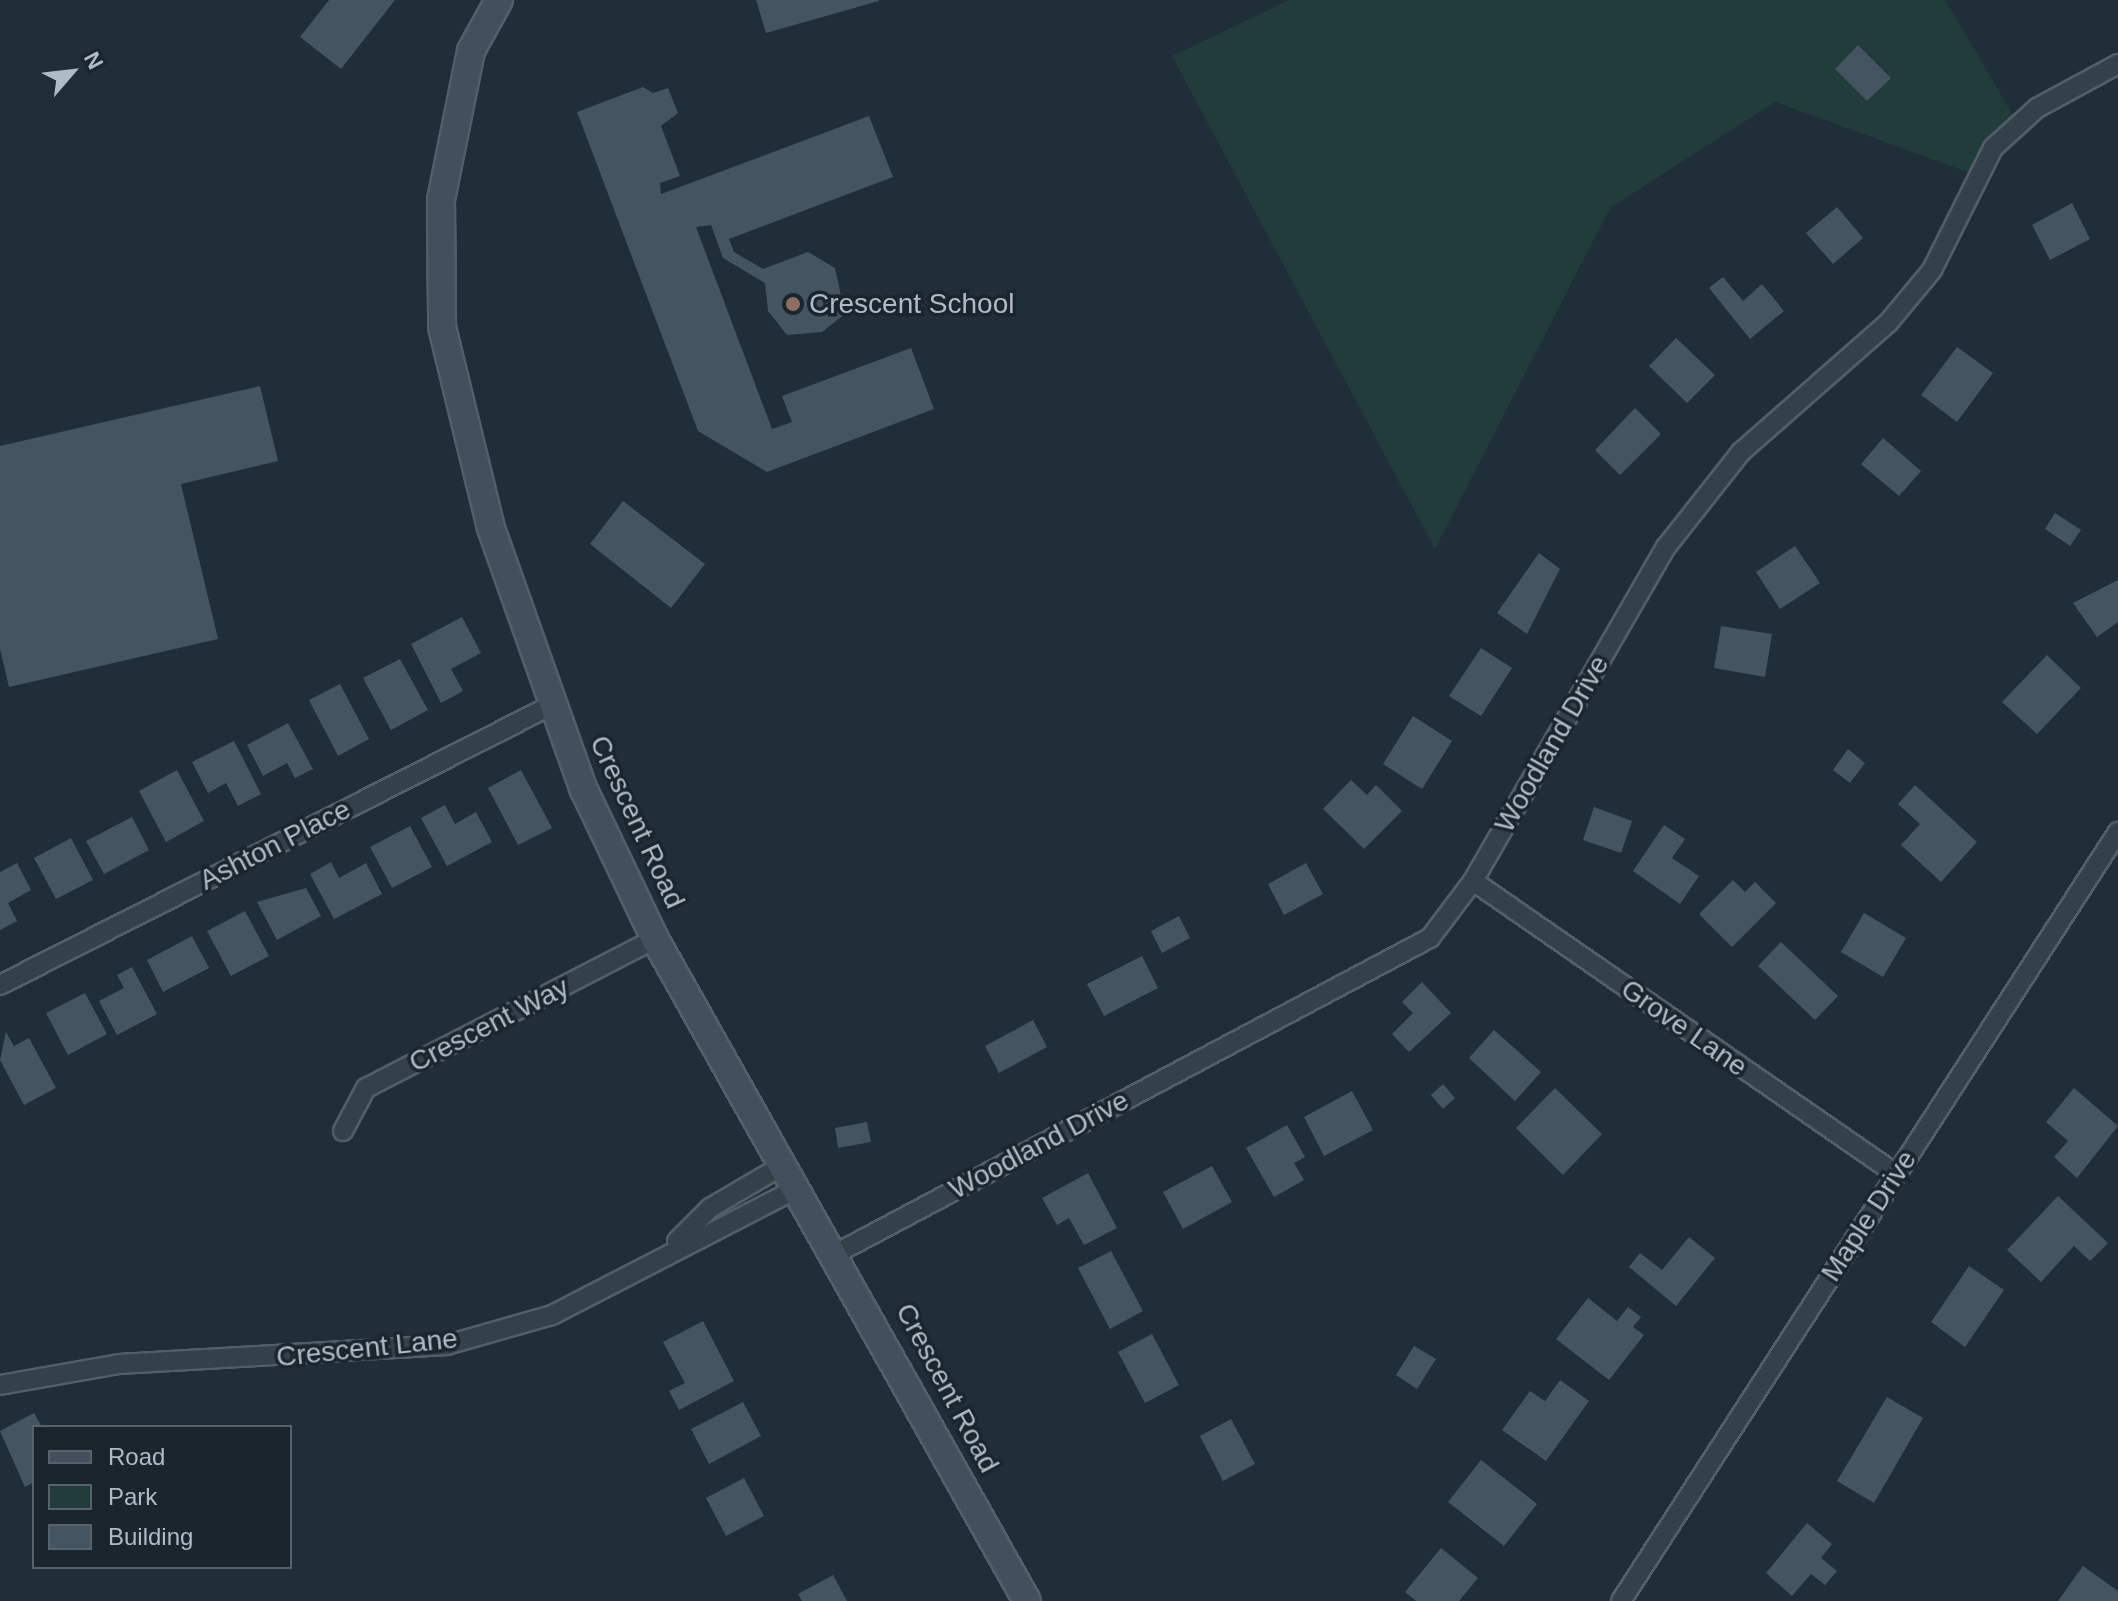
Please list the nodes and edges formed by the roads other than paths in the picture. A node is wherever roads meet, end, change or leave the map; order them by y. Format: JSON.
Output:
{"nodes":[{"id":1,"x":499,"y":0,"type":"edge"},
{"id":2,"x":2118,"y":64,"type":"edge"},
{"id":3,"x":550,"y":706,"type":"junction"},
{"id":4,"x":2118,"y":832,"type":"edge"},
{"id":5,"x":1473,"y":881,"type":"junction"},
{"id":6,"x":655,"y":939,"type":"junction"},
{"id":7,"x":0,"y":985,"type":"edge"},
{"id":8,"x":343,"y":1131,"type":"dead end"},
{"id":9,"x":785,"y":1164,"type":"junction"},
{"id":10,"x":1896,"y":1174,"type":"junction"},
{"id":11,"x":798,"y":1188,"type":"junction"},
{"id":12,"x":837,"y":1253,"type":"junction"},
{"id":13,"x":664,"y":1254,"type":"junction"},
{"id":14,"x":0,"y":1385,"type":"edge"},
{"id":15,"x":1027,"y":1601,"type":"edge"},
{"id":16,"x":1621,"y":1601,"type":"edge"}],
"edges":[{"from":1,"to":3,"type":"street","name":"Crescent Road"},
{"from":2,"to":5,"type":"street","name":"Woodland Drive"},
{"from":3,"to":6,"type":"street","name":"Crescent Road"},
{"from":3,"to":7,"type":"street","name":"Ashton Place"},
{"from":4,"to":10,"type":"street","name":"Maple Drive"},
{"from":5,"to":10,"type":"street","name":"Grove Lane"},
{"from":5,"to":12,"type":"street","name":"Woodland Drive"},
{"from":6,"to":8,"type":"street","name":"Crescent Way"},
{"from":6,"to":9,"type":"street","name":"Crescent Road"},
{"from":9,"to":11,"type":"street","name":"Crescent Road"},
{"from":9,"to":13,"type":"street"},
{"from":10,"to":16,"type":"street","name":"Maple Drive"},
{"from":11,"to":12,"type":"street","name":"Crescent Road"},
{"from":11,"to":13,"type":"street","name":"Crescent Lane"},
{"from":12,"to":15,"type":"street","name":"Crescent Road"},
{"from":13,"to":14,"type":"street","name":"Crescent Lane"}]}
